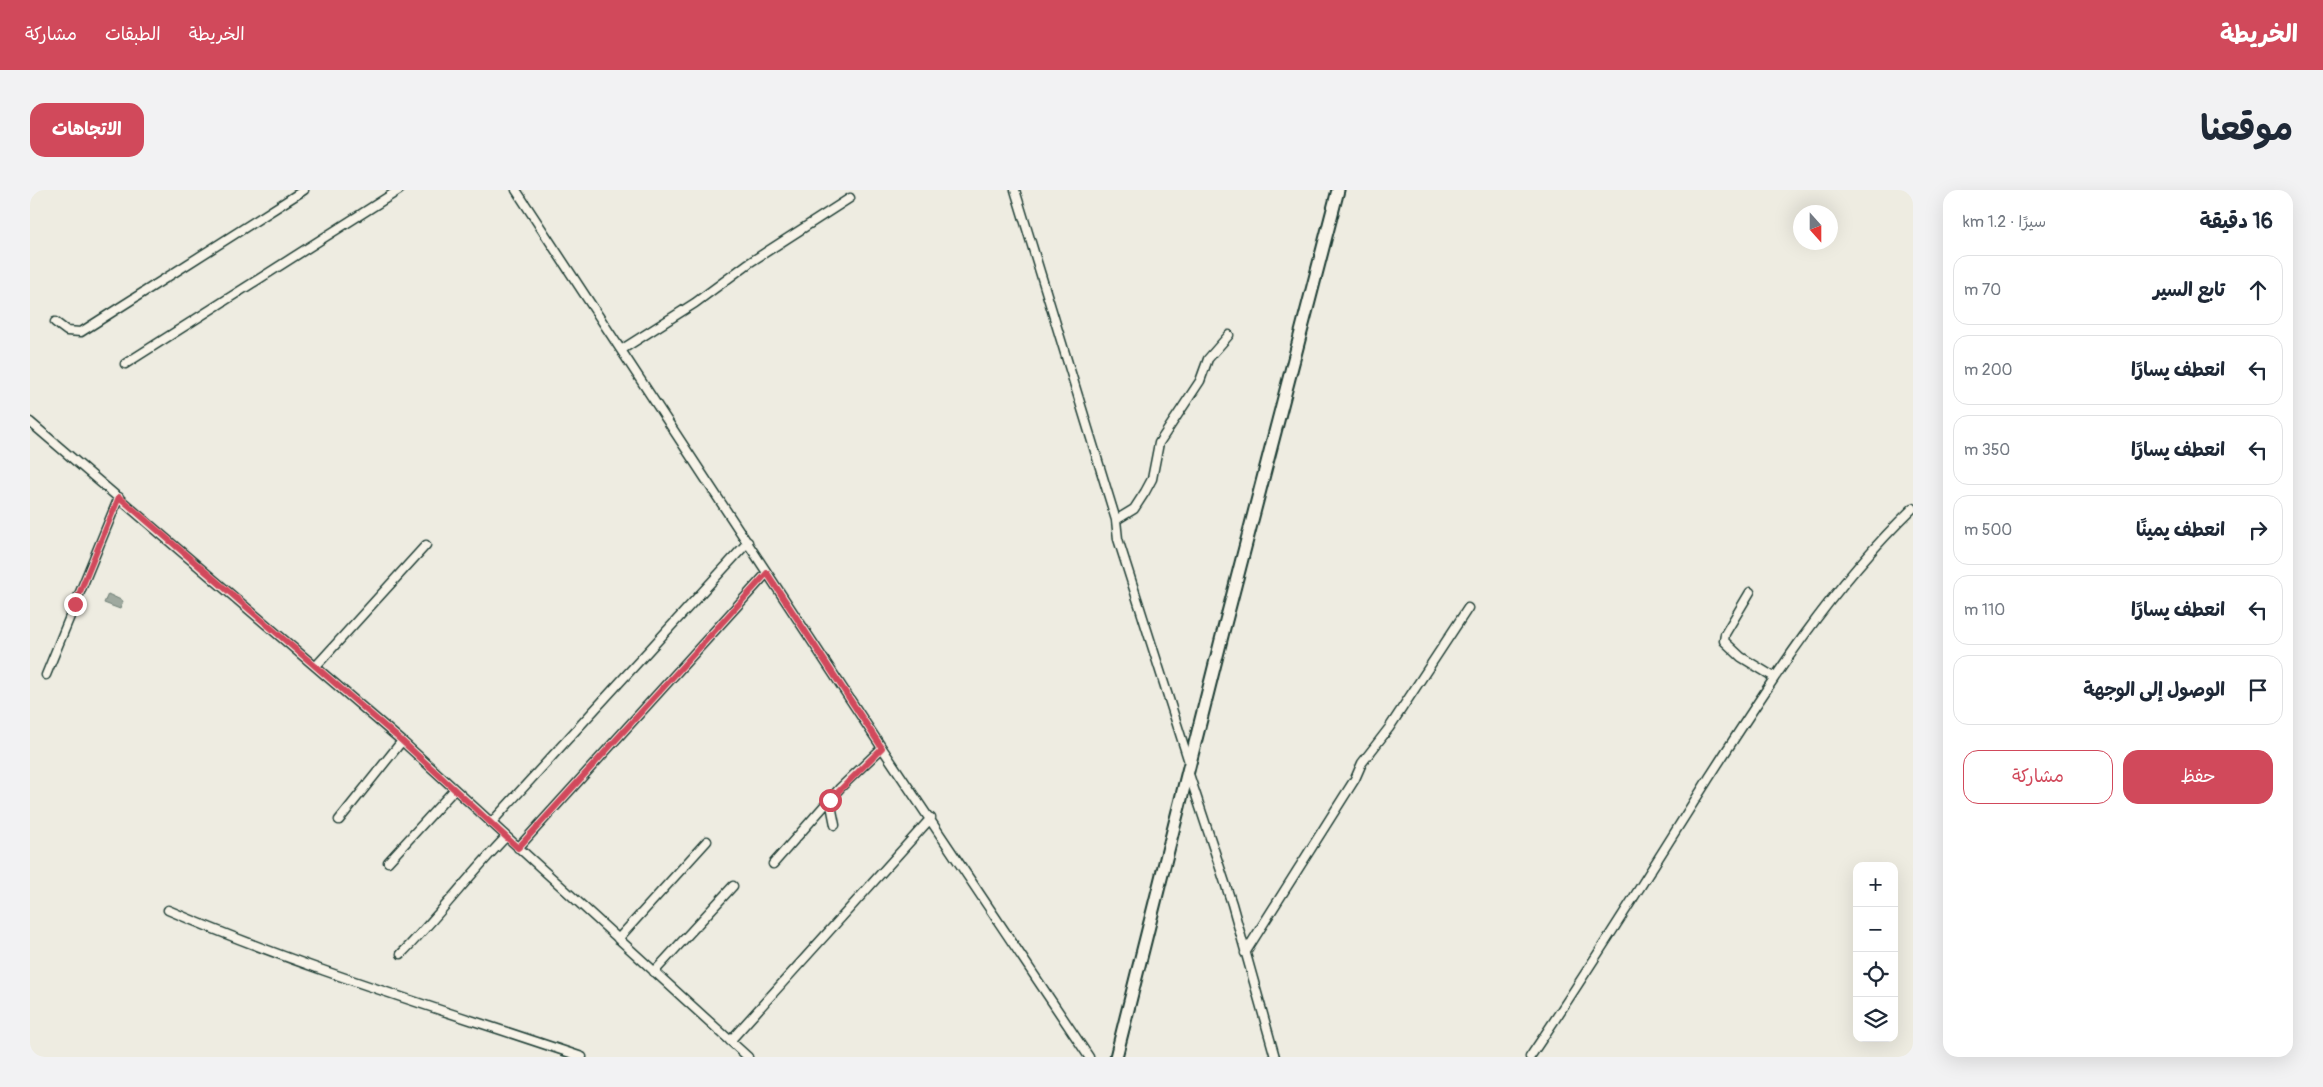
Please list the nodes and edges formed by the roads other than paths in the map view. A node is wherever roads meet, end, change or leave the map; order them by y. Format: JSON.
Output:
{"nodes":[{"id":1,"x":304,"y":190,"type":"edge"},
{"id":2,"x":399,"y":190,"type":"edge"},
{"id":3,"x":516,"y":190,"type":"edge"},
{"id":4,"x":1015,"y":190,"type":"edge"},
{"id":5,"x":1338,"y":190,"type":"edge"},
{"id":6,"x":850,"y":198,"type":"dead end"},
{"id":7,"x":55,"y":322,"type":"dead end"},
{"id":8,"x":1229,"y":335,"type":"dead end"},
{"id":9,"x":621,"y":350,"type":"junction"},
{"id":10,"x":125,"y":364,"type":"dead end"},
{"id":11,"x":30,"y":422,"type":"edge"},
{"id":12,"x":119,"y":497,"type":"junction"},
{"id":13,"x":1913,"y":508,"type":"edge"},
{"id":14,"x":1116,"y":520,"type":"junction"},
{"id":15,"x":748,"y":542,"type":"junction"},
{"id":16,"x":426,"y":545,"type":"dead end"},
{"id":17,"x":767,"y":573,"type":"junction"},
{"id":18,"x":1750,"y":592,"type":"dead end"},
{"id":19,"x":1468,"y":608,"type":"dead end"},
{"id":20,"x":316,"y":666,"type":"junction"},
{"id":21,"x":46,"y":675,"type":"dead end"},
{"id":22,"x":1774,"y":676,"type":"junction"},
{"id":23,"x":402,"y":741,"type":"junction"},
{"id":24,"x":882,"y":748,"type":"junction"},
{"id":25,"x":1190,"y":770,"type":"junction"},
{"id":26,"x":454,"y":790,"type":"junction"},
{"id":27,"x":830,"y":800,"type":"junction"},
{"id":28,"x":931,"y":818,"type":"junction"},
{"id":29,"x":340,"y":820,"type":"dead end"},
{"id":30,"x":491,"y":823,"type":"junction"},
{"id":31,"x":835,"y":825,"type":"dead end"},
{"id":32,"x":506,"y":838,"type":"junction"},
{"id":33,"x":707,"y":840,"type":"dead end"},
{"id":34,"x":518,"y":848,"type":"junction"},
{"id":35,"x":388,"y":862,"type":"dead end"},
{"id":36,"x":773,"y":864,"type":"dead end"},
{"id":37,"x":733,"y":886,"type":"dead end"},
{"id":38,"x":168,"y":910,"type":"dead end"},
{"id":39,"x":618,"y":939,"type":"junction"},
{"id":40,"x":1245,"y":953,"type":"junction"},
{"id":41,"x":401,"y":954,"type":"dead end"},
{"id":42,"x":654,"y":972,"type":"junction"},
{"id":43,"x":730,"y":1041,"type":"junction"},
{"id":44,"x":582,"y":1057,"type":"edge"},
{"id":45,"x":748,"y":1057,"type":"edge"},
{"id":46,"x":1089,"y":1057,"type":"edge"},
{"id":47,"x":1116,"y":1057,"type":"edge"},
{"id":48,"x":1275,"y":1057,"type":"edge"},
{"id":49,"x":1530,"y":1057,"type":"edge"}],
"edges":[{"from":1,"to":7,"type":"street"},
{"from":2,"to":10,"type":"street"},
{"from":3,"to":9,"type":"street"},
{"from":4,"to":14,"type":"street"},
{"from":5,"to":25,"type":"main road"},
{"from":6,"to":9,"type":"street"},
{"from":8,"to":14,"type":"street"},
{"from":9,"to":15,"type":"street"},
{"from":11,"to":12,"type":"street"},
{"from":12,"to":20,"type":"street"},
{"from":12,"to":21,"type":"street"},
{"from":13,"to":22,"type":"street"},
{"from":14,"to":25,"type":"street"},
{"from":15,"to":17,"type":"street"},
{"from":15,"to":30,"type":"street"},
{"from":16,"to":20,"type":"street"},
{"from":17,"to":24,"type":"street"},
{"from":17,"to":34,"type":"street"},
{"from":18,"to":22,"type":"street"},
{"from":19,"to":40,"type":"street"},
{"from":20,"to":23,"type":"street"},
{"from":22,"to":49,"type":"street"},
{"from":23,"to":26,"type":"street"},
{"from":23,"to":29,"type":"street"},
{"from":24,"to":27,"type":"street"},
{"from":24,"to":28,"type":"street"},
{"from":25,"to":40,"type":"street"},
{"from":25,"to":47,"type":"main road"},
{"from":26,"to":30,"type":"street"},
{"from":26,"to":35,"type":"street"},
{"from":27,"to":31,"type":"street"},
{"from":27,"to":36,"type":"street"},
{"from":28,"to":43,"type":"street"},
{"from":28,"to":46,"type":"street"},
{"from":30,"to":32,"type":"street"},
{"from":32,"to":34,"type":"street"},
{"from":32,"to":41,"type":"street"},
{"from":33,"to":39,"type":"street"},
{"from":34,"to":39,"type":"street"},
{"from":37,"to":42,"type":"street"},
{"from":38,"to":44,"type":"street"},
{"from":39,"to":42,"type":"street"},
{"from":40,"to":48,"type":"street"},
{"from":42,"to":43,"type":"street"},
{"from":43,"to":45,"type":"street"}]}
